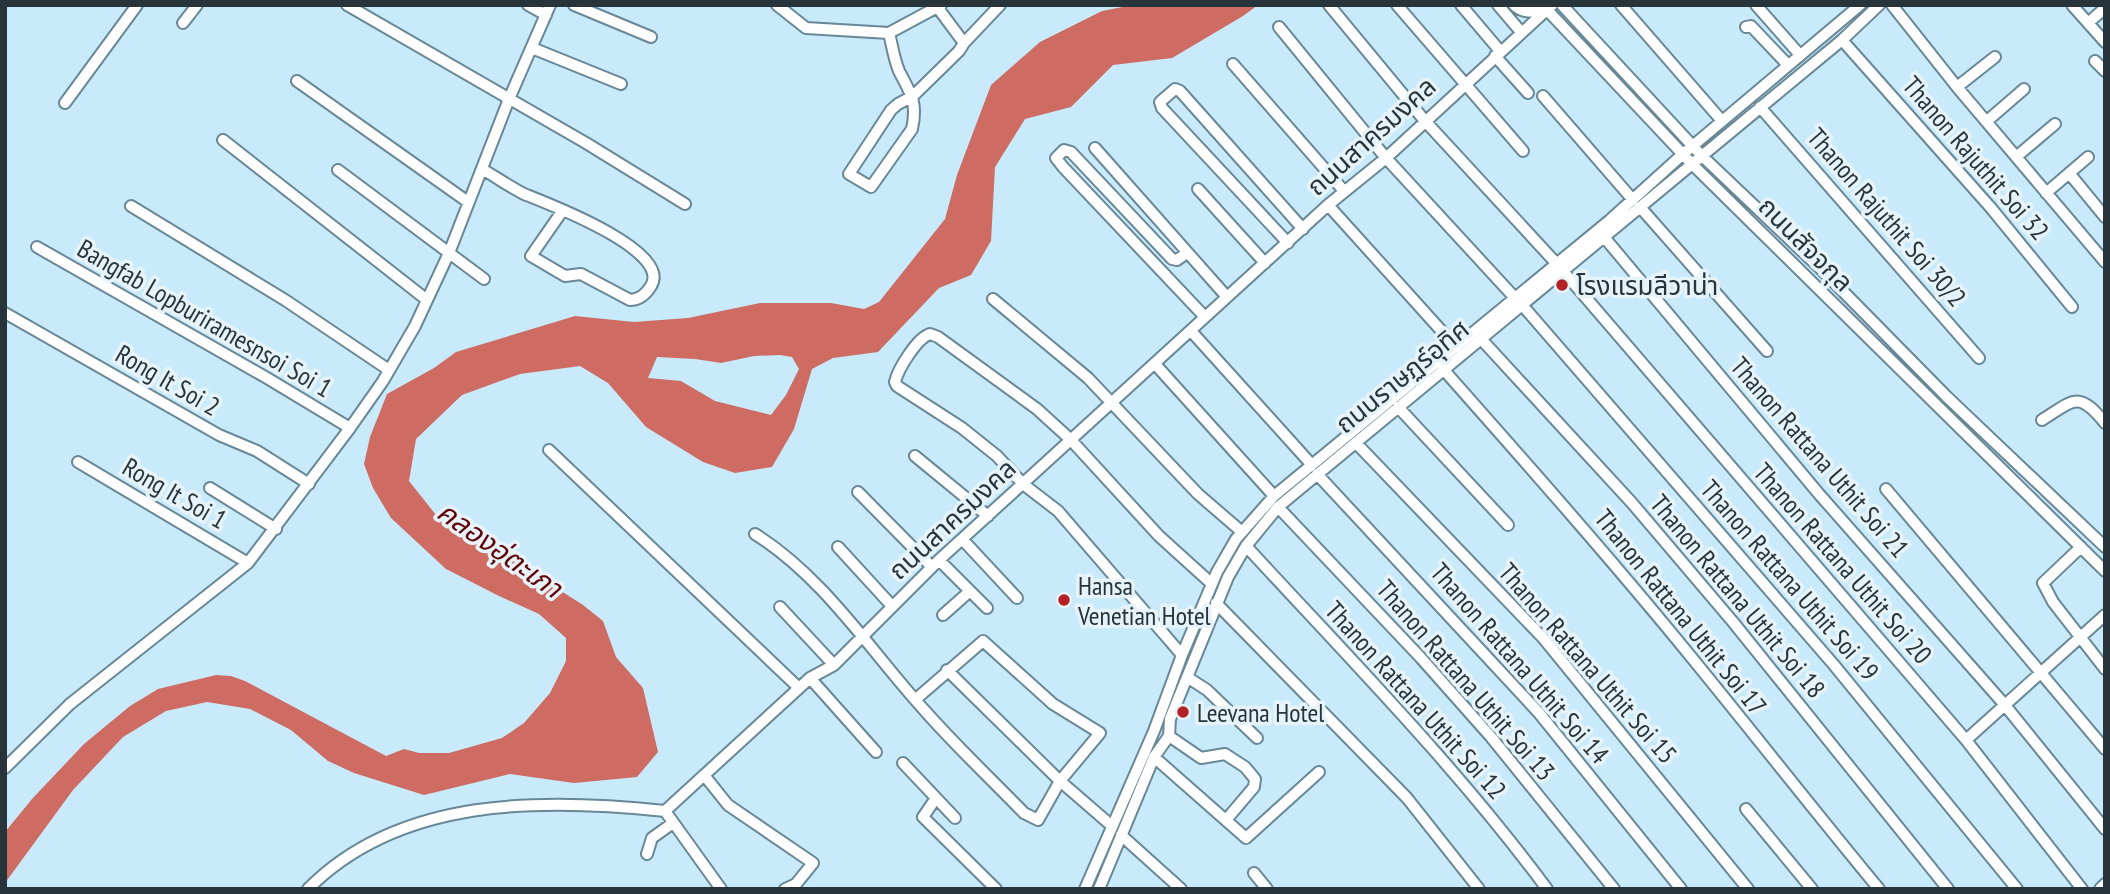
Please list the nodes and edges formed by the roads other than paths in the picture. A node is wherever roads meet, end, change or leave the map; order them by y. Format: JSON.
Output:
{"nodes":[{"id":1,"x":137,"y":5,"type":"edge"},
{"id":2,"x":197,"y":5,"type":"edge"},
{"id":3,"x":347,"y":5,"type":"edge"},
{"id":4,"x":369,"y":5,"type":"edge"},
{"id":5,"x":528,"y":5,"type":"edge"},
{"id":6,"x":574,"y":5,"type":"edge"},
{"id":7,"x":777,"y":5,"type":"edge"},
{"id":8,"x":1000,"y":5,"type":"edge"},
{"id":9,"x":1329,"y":5,"type":"edge"},
{"id":10,"x":1397,"y":5,"type":"edge"},
{"id":11,"x":1461,"y":5,"type":"edge"},
{"id":12,"x":1497,"y":5,"type":"edge"},
{"id":13,"x":1514,"y":5,"type":"edge"},
{"id":14,"x":1562,"y":5,"type":"edge"},
{"id":15,"x":1621,"y":5,"type":"edge"},
{"id":16,"x":1756,"y":5,"type":"edge"},
{"id":17,"x":1860,"y":5,"type":"edge"},
{"id":18,"x":1879,"y":5,"type":"edge"},
{"id":19,"x":1892,"y":5,"type":"edge"},
{"id":20,"x":2072,"y":5,"type":"edge"},
{"id":21,"x":939,"y":6,"type":"edge"},
{"id":22,"x":1548,"y":8,"type":"edge"},
{"id":23,"x":2105,"y":8,"type":"edge"},
{"id":24,"x":548,"y":10,"type":"edge"},
{"id":25,"x":370,"y":18,"type":"junction"},
{"id":26,"x":183,"y":23,"type":"dead end"},
{"id":27,"x":2088,"y":23,"type":"junction"},
{"id":28,"x":1279,"y":27,"type":"dead end"},
{"id":29,"x":1746,"y":27,"type":"dead end"},
{"id":30,"x":1521,"y":32,"type":"junction"},
{"id":31,"x":888,"y":33,"type":"junction"},
{"id":32,"x":651,"y":37,"type":"dead end"},
{"id":33,"x":1842,"y":40,"type":"junction"},
{"id":34,"x":2105,"y":42,"type":"edge"},
{"id":35,"x":964,"y":43,"type":"junction"},
{"id":36,"x":532,"y":48,"type":"junction"},
{"id":37,"x":1498,"y":54,"type":"junction"},
{"id":38,"x":1800,"y":55,"type":"junction"},
{"id":39,"x":1995,"y":57,"type":"dead end"},
{"id":40,"x":2095,"y":61,"type":"dead end"},
{"id":41,"x":1233,"y":64,"type":"dead end"},
{"id":42,"x":1788,"y":65,"type":"junction"},
{"id":43,"x":2105,"y":71,"type":"edge"},
{"id":44,"x":297,"y":82,"type":"dead end"},
{"id":45,"x":621,"y":84,"type":"dead end"},
{"id":46,"x":1463,"y":84,"type":"junction"},
{"id":47,"x":1956,"y":87,"type":"junction"},
{"id":48,"x":2024,"y":89,"type":"dead end"},
{"id":49,"x":1528,"y":93,"type":"dead end"},
{"id":50,"x":912,"y":96,"type":"junction"},
{"id":51,"x":1543,"y":96,"type":"dead end"},
{"id":52,"x":509,"y":99,"type":"junction"},
{"id":53,"x":65,"y":103,"type":"dead end"},
{"id":54,"x":1760,"y":107,"type":"junction"},
{"id":55,"x":1425,"y":121,"type":"junction"},
{"id":56,"x":1722,"y":121,"type":"junction"},
{"id":57,"x":1987,"y":121,"type":"junction"},
{"id":58,"x":2055,"y":124,"type":"dead end"},
{"id":59,"x":223,"y":141,"type":"dead end"},
{"id":60,"x":1693,"y":146,"type":"junction"},
{"id":61,"x":1095,"y":148,"type":"dead end"},
{"id":62,"x":1523,"y":151,"type":"dead end"},
{"id":63,"x":1684,"y":154,"type":"junction"},
{"id":64,"x":1701,"y":155,"type":"junction"},
{"id":65,"x":2016,"y":157,"type":"junction"},
{"id":66,"x":2088,"y":157,"type":"dead end"},
{"id":67,"x":1386,"y":158,"type":"junction"},
{"id":68,"x":1692,"y":164,"type":"junction"},
{"id":69,"x":482,"y":169,"type":"junction"},
{"id":70,"x":338,"y":170,"type":"dead end"},
{"id":71,"x":2069,"y":173,"type":"junction"},
{"id":72,"x":1198,"y":188,"type":"dead end"},
{"id":73,"x":1344,"y":191,"type":"junction"},
{"id":74,"x":2046,"y":193,"type":"junction"},
{"id":75,"x":468,"y":202,"type":"junction"},
{"id":76,"x":1637,"y":203,"type":"junction"},
{"id":77,"x":685,"y":204,"type":"dead end"},
{"id":78,"x":1328,"y":205,"type":"junction"},
{"id":79,"x":131,"y":206,"type":"dead end"},
{"id":80,"x":563,"y":210,"type":"junction"},
{"id":81,"x":2105,"y":217,"type":"edge"},
{"id":82,"x":1303,"y":229,"type":"junction"},
{"id":83,"x":1604,"y":237,"type":"junction"},
{"id":84,"x":1287,"y":243,"type":"junction"},
{"id":85,"x":37,"y":247,"type":"dead end"},
{"id":86,"x":449,"y":253,"type":"junction"},
{"id":87,"x":1187,"y":253,"type":"junction"},
{"id":88,"x":2105,"y":262,"type":"edge"},
{"id":89,"x":1265,"y":263,"type":"junction"},
{"id":90,"x":1559,"y":267,"type":"junction"},
{"id":91,"x":484,"y":279,"type":"dead end"},
{"id":92,"x":1227,"y":297,"type":"junction"},
{"id":93,"x":993,"y":299,"type":"dead end"},
{"id":94,"x":427,"y":300,"type":"junction"},
{"id":95,"x":1519,"y":302,"type":"junction"},
{"id":96,"x":2072,"y":307,"type":"dead end"},
{"id":97,"x":5,"y":313,"type":"edge"},
{"id":98,"x":1205,"y":317,"type":"junction"},
{"id":99,"x":1191,"y":331,"type":"junction"},
{"id":100,"x":1482,"y":340,"type":"junction"},
{"id":101,"x":1456,"y":347,"type":"junction"},
{"id":102,"x":1767,"y":351,"type":"dead end"},
{"id":103,"x":1979,"y":358,"type":"dead end"},
{"id":104,"x":1154,"y":364,"type":"junction"},
{"id":105,"x":1443,"y":369,"type":"junction"},
{"id":106,"x":389,"y":370,"type":"junction"},
{"id":107,"x":1413,"y":388,"type":"junction"},
{"id":108,"x":1113,"y":402,"type":"junction"},
{"id":109,"x":1398,"y":407,"type":"junction"},
{"id":110,"x":2042,"y":420,"type":"dead end"},
{"id":111,"x":2105,"y":423,"type":"edge"},
{"id":112,"x":349,"y":428,"type":"junction"},
{"id":113,"x":1071,"y":440,"type":"junction"},
{"id":114,"x":1356,"y":443,"type":"junction"},
{"id":115,"x":549,"y":450,"type":"dead end"},
{"id":116,"x":915,"y":456,"type":"dead end"},
{"id":117,"x":78,"y":462,"type":"dead end"},
{"id":118,"x":1311,"y":464,"type":"junction"},
{"id":119,"x":1318,"y":474,"type":"junction"},
{"id":120,"x":309,"y":484,"type":"junction"},
{"id":121,"x":1023,"y":484,"type":"junction"},
{"id":122,"x":210,"y":488,"type":"dead end"},
{"id":123,"x":1886,"y":488,"type":"dead end"},
{"id":124,"x":858,"y":492,"type":"dead end"},
{"id":125,"x":1274,"y":496,"type":"junction"},
{"id":126,"x":2055,"y":502,"type":"junction"},
{"id":127,"x":1278,"y":507,"type":"junction"},
{"id":128,"x":988,"y":516,"type":"junction"},
{"id":129,"x":1508,"y":525,"type":"dead end"},
{"id":130,"x":276,"y":529,"type":"junction"},
{"id":131,"x":2062,"y":529,"type":"junction"},
{"id":132,"x":1242,"y":532,"type":"junction"},
{"id":133,"x":755,"y":534,"type":"dead end"},
{"id":134,"x":962,"y":539,"type":"junction"},
{"id":135,"x":1246,"y":545,"type":"junction"},
{"id":136,"x":838,"y":547,"type":"dead end"},
{"id":137,"x":2081,"y":547,"type":"junction"},
{"id":138,"x":2105,"y":547,"type":"edge"},
{"id":139,"x":248,"y":563,"type":"junction"},
{"id":140,"x":935,"y":564,"type":"junction"},
{"id":141,"x":2105,"y":571,"type":"edge"},
{"id":142,"x":1212,"y":584,"type":"junction"},
{"id":143,"x":970,"y":591,"type":"junction"},
{"id":144,"x":1017,"y":598,"type":"dead end"},
{"id":145,"x":1216,"y":603,"type":"junction"},
{"id":146,"x":892,"y":606,"type":"junction"},
{"id":147,"x":780,"y":607,"type":"dead end"},
{"id":148,"x":987,"y":608,"type":"dead end"},
{"id":149,"x":943,"y":615,"type":"dead end"},
{"id":150,"x":2105,"y":615,"type":"edge"},
{"id":151,"x":864,"y":636,"type":"junction"},
{"id":152,"x":2079,"y":638,"type":"junction"},
{"id":153,"x":1182,"y":655,"type":"junction"},
{"id":154,"x":834,"y":665,"type":"junction"},
{"id":155,"x":2105,"y":668,"type":"edge"},
{"id":156,"x":947,"y":670,"type":"junction"},
{"id":157,"x":2042,"y":673,"type":"junction"},
{"id":158,"x":1187,"y":677,"type":"junction"},
{"id":159,"x":810,"y":678,"type":"junction"},
{"id":160,"x":799,"y":688,"type":"junction"},
{"id":161,"x":916,"y":699,"type":"junction"},
{"id":162,"x":2004,"y":704,"type":"junction"},
{"id":163,"x":1164,"y":716,"type":"junction"},
{"id":164,"x":1169,"y":736,"type":"junction"},
{"id":165,"x":1256,"y":738,"type":"dead end"},
{"id":166,"x":1966,"y":740,"type":"junction"},
{"id":167,"x":2105,"y":749,"type":"edge"},
{"id":168,"x":876,"y":752,"type":"dead end"},
{"id":169,"x":1154,"y":757,"type":"junction"},
{"id":170,"x":7,"y":763,"type":"edge"},
{"id":171,"x":903,"y":763,"type":"dead end"},
{"id":172,"x":1319,"y":772,"type":"dead end"},
{"id":173,"x":704,"y":775,"type":"junction"},
{"id":174,"x":1060,"y":781,"type":"junction"},
{"id":175,"x":936,"y":798,"type":"junction"},
{"id":176,"x":1746,"y":809,"type":"dead end"},
{"id":177,"x":665,"y":811,"type":"junction"},
{"id":178,"x":956,"y":818,"type":"dead end"},
{"id":179,"x":1226,"y":820,"type":"junction"},
{"id":180,"x":673,"y":823,"type":"junction"},
{"id":181,"x":1112,"y":826,"type":"junction"},
{"id":182,"x":2105,"y":829,"type":"edge"},
{"id":183,"x":1121,"y":835,"type":"junction"},
{"id":184,"x":647,"y":853,"type":"dead end"},
{"id":185,"x":1254,"y":873,"type":"dead end"},
{"id":186,"x":2105,"y":884,"type":"edge"},
{"id":187,"x":794,"y":887,"type":"edge"},
{"id":188,"x":308,"y":889,"type":"edge"},
{"id":189,"x":721,"y":889,"type":"edge"},
{"id":190,"x":996,"y":889,"type":"edge"},
{"id":191,"x":1085,"y":889,"type":"edge"},
{"id":192,"x":1098,"y":889,"type":"edge"},
{"id":193,"x":1181,"y":889,"type":"edge"},
{"id":194,"x":1267,"y":889,"type":"edge"},
{"id":195,"x":1479,"y":889,"type":"edge"},
{"id":196,"x":1547,"y":889,"type":"edge"},
{"id":197,"x":1614,"y":889,"type":"edge"},
{"id":198,"x":1681,"y":889,"type":"edge"},
{"id":199,"x":1748,"y":889,"type":"edge"},
{"id":200,"x":1812,"y":889,"type":"edge"},
{"id":201,"x":1879,"y":889,"type":"edge"},
{"id":202,"x":1948,"y":889,"type":"edge"},
{"id":203,"x":2017,"y":889,"type":"edge"},
{"id":204,"x":2082,"y":889,"type":"edge"},
{"id":205,"x":2101,"y":889,"type":"edge"}],
"edges":[{"from":1,"to":53,"type":"street"},
{"from":2,"to":26,"type":"street"},
{"from":3,"to":25,"type":"street"},
{"from":4,"to":25,"type":"street"},
{"from":5,"to":24,"type":"street"},
{"from":6,"to":32,"type":"street"},
{"from":7,"to":31,"type":"street"},
{"from":8,"to":35,"type":"street"},
{"from":9,"to":55,"type":"street","name":"Thanon Rattana Uthit Soi 20"},
{"from":10,"to":46,"type":"street"},
{"from":11,"to":37,"type":"street"},
{"from":12,"to":30,"type":"street"},
{"from":13,"to":22,"type":"street"},
{"from":14,"to":60,"type":"street","name":"ถนนสัจจกุล"},
{"from":15,"to":56,"type":"street"},
{"from":16,"to":38,"type":"street"},
{"from":17,"to":38,"type":"street","name":"ถนนราษฏร์อุทิศ"},
{"from":18,"to":33,"type":"street","name":"ถนนราษฏร์อุทิศ"},
{"from":19,"to":47,"type":"street"},
{"from":20,"to":27,"type":"street"},
{"from":21,"to":31,"type":"street"},
{"from":21,"to":35,"type":"street"},
{"from":22,"to":30,"type":"street","name":"ถนนสาครมงคล"},
{"from":22,"to":63,"type":"street","name":"ถนนสัจจกุล"},
{"from":23,"to":27,"type":"street"},
{"from":24,"to":36,"type":"street"},
{"from":25,"to":52,"type":"street"},
{"from":27,"to":34,"type":"street"},
{"from":28,"to":67,"type":"street","name":"Thanon Rattana Uthit Soi 19"},
{"from":29,"to":42,"type":"street"},
{"from":30,"to":37,"type":"street","name":"ถนนสาครมงคล"},
{"from":31,"to":50,"type":"street"},
{"from":33,"to":54,"type":"street","name":"ถนนราษฏร์อุทิศ"},
{"from":33,"to":96,"type":"street","name":"Thanon Rajuthit Soi 32"},
{"from":35,"to":50,"type":"street"},
{"from":36,"to":45,"type":"street"},
{"from":36,"to":52,"type":"street"},
{"from":37,"to":46,"type":"street","name":"ถนนสาครมงคล"},
{"from":37,"to":49,"type":"street"},
{"from":38,"to":42,"type":"street","name":"ถนนราษฏร์อุทิศ"},
{"from":39,"to":47,"type":"street"},
{"from":40,"to":43,"type":"street"},
{"from":41,"to":73,"type":"street"},
{"from":42,"to":56,"type":"street","name":"ถนนราษฏร์อุทิศ"},
{"from":44,"to":75,"type":"street"},
{"from":46,"to":55,"type":"street","name":"ถนนสาครมงคล"},
{"from":46,"to":62,"type":"street"},
{"from":47,"to":57,"type":"street"},
{"from":48,"to":57,"type":"street"},
{"from":50,"to":50,"type":"street"},
{"from":51,"to":76,"type":"street"},
{"from":52,"to":69,"type":"street"},
{"from":52,"to":77,"type":"street"},
{"from":54,"to":64,"type":"street","name":"ถนนราษฏร์อุทิศ"},
{"from":54,"to":103,"type":"street","name":"Thanon Rajuthit Soi 30/2"},
{"from":55,"to":67,"type":"street","name":"ถนนสาครมงคล"},
{"from":55,"to":90,"type":"street","name":"Thanon Rattana Uthit Soi 20"},
{"from":56,"to":60,"type":"street","name":"ถนนราษฏร์อุทิศ"},
{"from":57,"to":65,"type":"street"},
{"from":58,"to":65,"type":"street"},
{"from":59,"to":94,"type":"street"},
{"from":60,"to":63,"type":"street","name":"ถนนราษฏร์อุทิศ"},
{"from":60,"to":64,"type":"street","name":"ถนนสัจจกุล"},
{"from":61,"to":87,"type":"street"},
{"from":63,"to":68,"type":"street","name":"ถนนสัจจกุล"},
{"from":63,"to":76,"type":"street","name":"ถนนราษฏร์อุทิศ"},
{"from":64,"to":68,"type":"street","name":"ถนนราษฏร์อุทิศ"},
{"from":64,"to":126,"type":"street","name":"ถนนสัจจกุล"},
{"from":65,"to":74,"type":"street"},
{"from":66,"to":71,"type":"street"},
{"from":67,"to":73,"type":"street","name":"ถนนสาครมงคล"},
{"from":67,"to":95,"type":"street","name":"Thanon Rattana Uthit Soi 19"},
{"from":68,"to":76,"type":"street","name":"ถนนราษฏร์อุทิศ"},
{"from":68,"to":131,"type":"street","name":"ถนนสัจจกุล"},
{"from":69,"to":75,"type":"street"},
{"from":69,"to":80,"type":"street"},
{"from":70,"to":86,"type":"street"},
{"from":71,"to":74,"type":"street"},
{"from":71,"to":81,"type":"street"},
{"from":72,"to":89,"type":"street"},
{"from":73,"to":78,"type":"street","name":"ถนนสาครมงคล"},
{"from":74,"to":88,"type":"street"},
{"from":75,"to":86,"type":"street"},
{"from":76,"to":83,"type":"street","name":"ถนนราษฏร์อุทิศ"},
{"from":76,"to":90,"type":"street","name":"ถนนราษฏร์อุทิศ"},
{"from":76,"to":102,"type":"street"},
{"from":78,"to":82,"type":"street","name":"ถนนสาครมงคล"},
{"from":78,"to":101,"type":"street"},
{"from":79,"to":106,"type":"street"},
{"from":80,"to":80,"type":"street"},
{"from":82,"to":84,"type":"street","name":"ถนนสาครมงคล"},
{"from":82,"to":84,"type":"street"},
{"from":83,"to":90,"type":"street","name":"ถนนราษฏร์อุทิศ"},
{"from":83,"to":162,"type":"street","name":"Thanon Rattana Uthit Soi 21"},
{"from":84,"to":89,"type":"street","name":"ถนนสาครมงคล"},
{"from":85,"to":112,"type":"street","name":"Bangfab Lopburiramesnsoi Soi 1"},
{"from":86,"to":91,"type":"street"},
{"from":86,"to":94,"type":"street"},
{"from":87,"to":92,"type":"street"},
{"from":87,"to":98,"type":"street"},
{"from":89,"to":92,"type":"street","name":"ถนนสาครมงคล"},
{"from":90,"to":95,"type":"street","name":"ถนนราษฏร์อุทิศ"},
{"from":90,"to":166,"type":"street","name":"Thanon Rattana Uthit Soi 20"},
{"from":92,"to":98,"type":"street","name":"ถนนสาครมงคล"},
{"from":93,"to":108,"type":"street"},
{"from":94,"to":106,"type":"street"},
{"from":95,"to":100,"type":"street","name":"ถนนราษฏร์อุทิศ"},
{"from":95,"to":101,"type":"street","name":"ถนนราษฏร์อุทิศ"},
{"from":95,"to":203,"type":"street","name":"Thanon Rattana Uthit Soi 19"},
{"from":97,"to":120,"type":"street","name":"Rong It Soi 2"},
{"from":98,"to":99,"type":"street","name":"ถนนสาครมงคล"},
{"from":99,"to":104,"type":"street","name":"ถนนสาครมงคล"},
{"from":99,"to":118,"type":"street"},
{"from":100,"to":105,"type":"street","name":"ถนนราษฏร์อุทิศ"},
{"from":100,"to":202,"type":"street","name":"Thanon Rattana Uthit Soi 18"},
{"from":101,"to":107,"type":"street","name":"ถนนราษฏร์อุทิศ"},
{"from":104,"to":108,"type":"street","name":"ถนนสาครมงคล"},
{"from":104,"to":125,"type":"street"},
{"from":105,"to":107,"type":"street","name":"ถนนราษฏร์อุทิศ"},
{"from":105,"to":201,"type":"street","name":"Thanon Rattana Uthit Soi 17"},
{"from":106,"to":112,"type":"street"},
{"from":107,"to":109,"type":"street","name":"ถนนราษฏร์อุทิศ"},
{"from":107,"to":118,"type":"street","name":"ถนนราษฏร์อุทิศ"},
{"from":108,"to":113,"type":"street","name":"ถนนสาครมงคล"},
{"from":108,"to":132,"type":"street"},
{"from":109,"to":114,"type":"street","name":"ถนนราษฏร์อุทิศ"},
{"from":109,"to":129,"type":"street"},
{"from":110,"to":111,"type":"street"},
{"from":112,"to":120,"type":"street"},
{"from":113,"to":121,"type":"street","name":"ถนนสาครมงคล"},
{"from":113,"to":121,"type":"street"},
{"from":113,"to":142,"type":"street"},
{"from":114,"to":119,"type":"street","name":"ถนนราษฏร์อุทิศ"},
{"from":114,"to":199,"type":"street","name":"Thanon Rattana Uthit Soi 15"},
{"from":115,"to":160,"type":"street"},
{"from":116,"to":128,"type":"street"},
{"from":117,"to":139,"type":"street","name":"Rong It Soi 1"},
{"from":118,"to":125,"type":"street","name":"ถนนราษฏร์อุทิศ"},
{"from":119,"to":127,"type":"street","name":"ถนนราษฏร์อุทิศ"},
{"from":119,"to":198,"type":"street","name":"Thanon Rattana Uthit Soi 14"},
{"from":120,"to":130,"type":"street"},
{"from":121,"to":128,"type":"street","name":"ถนนสาครมงคล"},
{"from":121,"to":153,"type":"street"},
{"from":122,"to":130,"type":"street"},
{"from":123,"to":157,"type":"street"},
{"from":124,"to":140,"type":"street"},
{"from":125,"to":132,"type":"street","name":"ถนนราษฏร์อุทิศ"},
{"from":126,"to":131,"type":"street"},
{"from":126,"to":138,"type":"street","name":"ถนนสัจจกุล"},
{"from":127,"to":135,"type":"street","name":"ถนนราษฏร์อุทิศ"},
{"from":127,"to":197,"type":"street","name":"Thanon Rattana Uthit Soi 13"},
{"from":128,"to":134,"type":"street","name":"ถนนสาครมงคล"},
{"from":130,"to":139,"type":"street"},
{"from":131,"to":137,"type":"street","name":"ถนนสัจจกุล"},
{"from":132,"to":142,"type":"street","name":"ถนนราษฏร์อุทิศ"},
{"from":133,"to":151,"type":"street"},
{"from":134,"to":140,"type":"street","name":"ถนนสาครมงคล"},
{"from":134,"to":144,"type":"street"},
{"from":135,"to":145,"type":"street","name":"ถนนราษฏร์อุทิศ"},
{"from":135,"to":196,"type":"street","name":"Thanon Rattana Uthit Soi 12"},
{"from":136,"to":146,"type":"street"},
{"from":137,"to":141,"type":"street","name":"ถนนสัจจกุล"},
{"from":137,"to":152,"type":"street"},
{"from":139,"to":170,"type":"street"},
{"from":140,"to":143,"type":"street"},
{"from":140,"to":146,"type":"street","name":"ถนนสาครมงคล"},
{"from":142,"to":153,"type":"street","name":"ถนนราษฏร์อุทิศ"},
{"from":143,"to":148,"type":"street"},
{"from":143,"to":149,"type":"street"},
{"from":145,"to":158,"type":"street","name":"ถนนราษฏร์อุทิศ"},
{"from":145,"to":195,"type":"street"},
{"from":146,"to":151,"type":"street","name":"ถนนสาครมงคล"},
{"from":147,"to":154,"type":"street"},
{"from":150,"to":152,"type":"street"},
{"from":151,"to":154,"type":"street","name":"ถนนสาครมงคล"},
{"from":151,"to":161,"type":"street"},
{"from":152,"to":155,"type":"street"},
{"from":152,"to":157,"type":"street"},
{"from":153,"to":163,"type":"street","name":"ถนนราษฏร์อุทิศ"},
{"from":154,"to":159,"type":"street","name":"ถนนสาครมงคล"},
{"from":156,"to":161,"type":"street"},
{"from":156,"to":174,"type":"street"},
{"from":156,"to":174,"type":"street"},
{"from":157,"to":162,"type":"street"},
{"from":157,"to":167,"type":"street"},
{"from":158,"to":163,"type":"street","name":"ถนนราษฏร์อุทิศ"},
{"from":158,"to":165,"type":"street"},
{"from":159,"to":160,"type":"street","name":"ถนนสาครมงคล"},
{"from":159,"to":168,"type":"street"},
{"from":160,"to":173,"type":"street","name":"ถนนสาครมงคล"},
{"from":161,"to":174,"type":"street"},
{"from":162,"to":166,"type":"street"},
{"from":162,"to":182,"type":"street","name":"Thanon Rattana Uthit Soi 21"},
{"from":163,"to":164,"type":"street","name":"ถนนราษฏร์อุทิศ"},
{"from":163,"to":181,"type":"street","name":"ถนนราษฏร์อุทิศ"},
{"from":164,"to":169,"type":"street"},
{"from":164,"to":179,"type":"street"},
{"from":166,"to":204,"type":"street","name":"Thanon Rattana Uthit Soi 20"},
{"from":169,"to":179,"type":"street"},
{"from":169,"to":183,"type":"street"},
{"from":171,"to":175,"type":"street"},
{"from":172,"to":179,"type":"street"},
{"from":173,"to":177,"type":"street","name":"ถนนสาครมงคล"},
{"from":173,"to":187,"type":"street"},
{"from":174,"to":181,"type":"street"},
{"from":175,"to":178,"type":"street"},
{"from":175,"to":190,"type":"street"},
{"from":176,"to":200,"type":"street"},
{"from":177,"to":180,"type":"street"},
{"from":177,"to":188,"type":"street"},
{"from":180,"to":184,"type":"street"},
{"from":180,"to":189,"type":"street"},
{"from":181,"to":191,"type":"street","name":"ถนนราษฏร์อุทิศ"},
{"from":183,"to":192,"type":"street"},
{"from":183,"to":193,"type":"street"},
{"from":185,"to":194,"type":"street"},
{"from":186,"to":205,"type":"street"}]}
